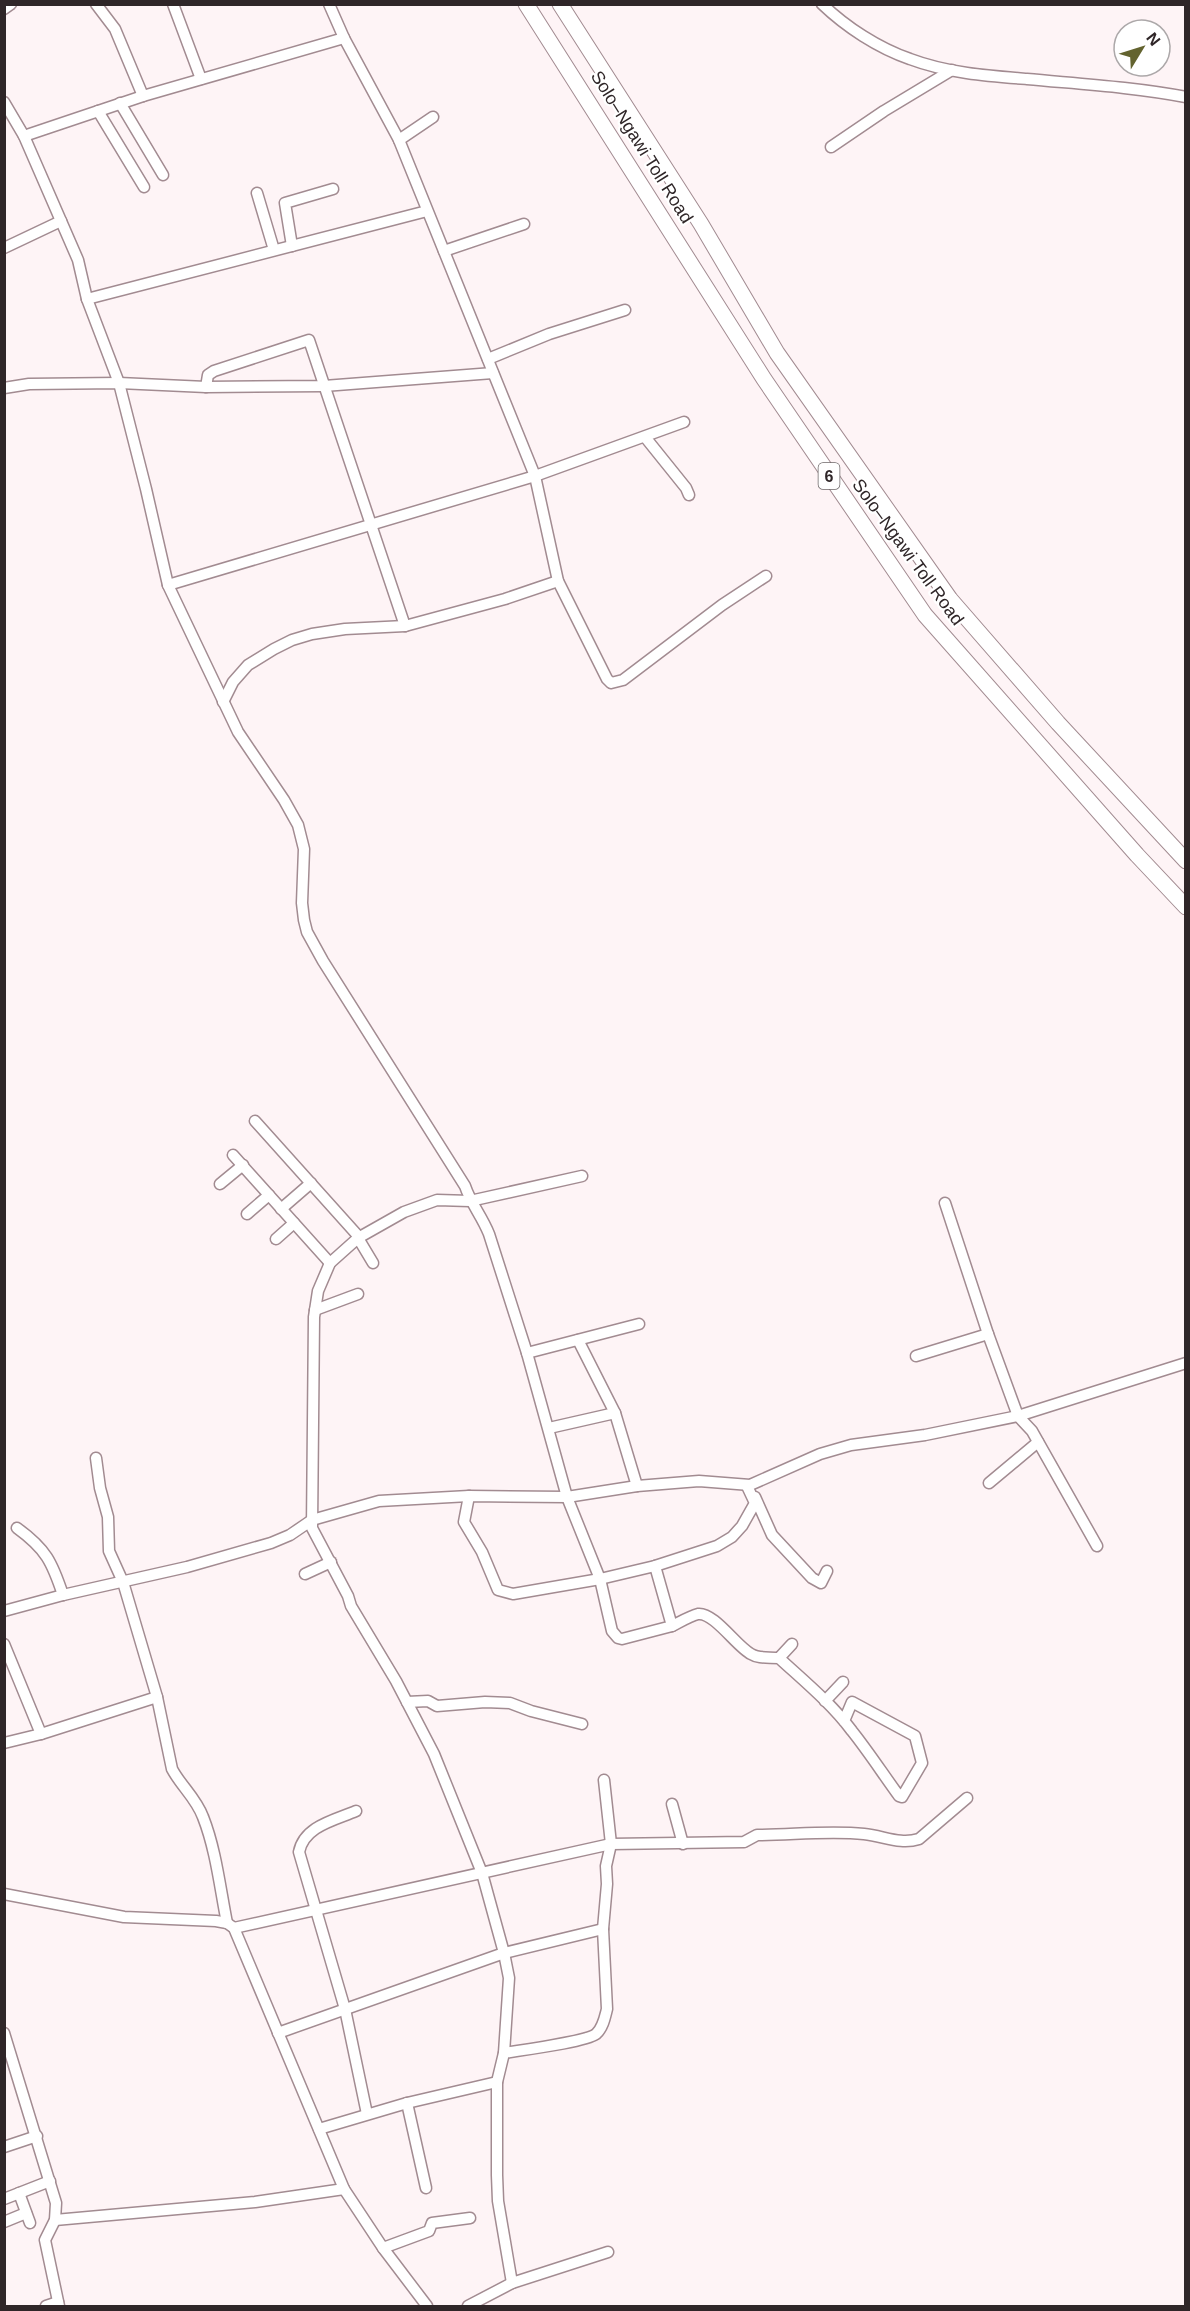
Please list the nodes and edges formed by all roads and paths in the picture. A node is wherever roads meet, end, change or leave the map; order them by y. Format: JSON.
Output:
{"nodes":[{"id":1,"x":11,"y":4,"type":"edge"},
{"id":2,"x":96,"y":4,"type":"edge"},
{"id":3,"x":172,"y":4,"type":"edge"},
{"id":4,"x":526,"y":4,"type":"edge"},
{"id":5,"x":560,"y":4,"type":"edge"},
{"id":6,"x":822,"y":4,"type":"edge"},
{"id":7,"x":332,"y":6,"type":"edge"},
{"id":8,"x":4,"y":9,"type":"edge"},
{"id":9,"x":344,"y":38,"type":"junction"},
{"id":10,"x":952,"y":70,"type":"junction"},
{"id":11,"x":201,"y":79,"type":"junction"},
{"id":12,"x":143,"y":96,"type":"junction"},
{"id":13,"x":1185,"y":97,"type":"edge"},
{"id":14,"x":4,"y":102,"type":"edge"},
{"id":15,"x":120,"y":103,"type":"junction"},
{"id":16,"x":98,"y":111,"type":"junction"},
{"id":17,"x":433,"y":117,"type":"dead end"},
{"id":18,"x":24,"y":136,"type":"junction"},
{"id":19,"x":399,"y":140,"type":"junction"},
{"id":20,"x":831,"y":147,"type":"dead end"},
{"id":21,"x":163,"y":175,"type":"dead end"},
{"id":22,"x":144,"y":187,"type":"dead end"},
{"id":23,"x":333,"y":189,"type":"dead end"},
{"id":24,"x":257,"y":193,"type":"dead end"},
{"id":25,"x":428,"y":211,"type":"junction"},
{"id":26,"x":61,"y":221,"type":"junction"},
{"id":27,"x":524,"y":224,"type":"dead end"},
{"id":28,"x":292,"y":246,"type":"junction"},
{"id":29,"x":4,"y":248,"type":"edge"},
{"id":30,"x":274,"y":250,"type":"junction"},
{"id":31,"x":444,"y":251,"type":"junction"},
{"id":32,"x":87,"y":299,"type":"junction"},
{"id":33,"x":625,"y":310,"type":"dead end"},
{"id":34,"x":488,"y":359,"type":"junction"},
{"id":35,"x":493,"y":373,"type":"junction"},
{"id":36,"x":119,"y":383,"type":"junction"},
{"id":37,"x":324,"y":386,"type":"junction"},
{"id":38,"x":207,"y":387,"type":"junction"},
{"id":39,"x":4,"y":388,"type":"edge"},
{"id":40,"x":684,"y":422,"type":"dead end"},
{"id":41,"x":645,"y":437,"type":"junction"},
{"id":42,"x":535,"y":476,"type":"junction"},
{"id":43,"x":690,"y":495,"type":"dead end"},
{"id":44,"x":370,"y":524,"type":"junction"},
{"id":45,"x":766,"y":576,"type":"dead end"},
{"id":46,"x":558,"y":581,"type":"junction"},
{"id":47,"x":168,"y":585,"type":"junction"},
{"id":48,"x":405,"y":626,"type":"junction"},
{"id":49,"x":223,"y":702,"type":"junction"},
{"id":50,"x":1185,"y":861,"type":"edge"},
{"id":51,"x":1185,"y":907,"type":"edge"},
{"id":52,"x":255,"y":1121,"type":"dead end"},
{"id":53,"x":233,"y":1155,"type":"dead end"},
{"id":54,"x":243,"y":1165,"type":"junction"},
{"id":55,"x":582,"y":1176,"type":"dead end"},
{"id":56,"x":311,"y":1183,"type":"junction"},
{"id":57,"x":220,"y":1184,"type":"dead end"},
{"id":58,"x":269,"y":1195,"type":"junction"},
{"id":59,"x":470,"y":1201,"type":"junction"},
{"id":60,"x":945,"y":1203,"type":"dead end"},
{"id":61,"x":281,"y":1209,"type":"junction"},
{"id":62,"x":247,"y":1214,"type":"dead end"},
{"id":63,"x":294,"y":1223,"type":"junction"},
{"id":64,"x":359,"y":1238,"type":"junction"},
{"id":65,"x":276,"y":1239,"type":"dead end"},
{"id":66,"x":330,"y":1263,"type":"junction"},
{"id":67,"x":373,"y":1263,"type":"dead end"},
{"id":68,"x":358,"y":1294,"type":"dead end"},
{"id":69,"x":315,"y":1310,"type":"junction"},
{"id":70,"x":639,"y":1324,"type":"dead end"},
{"id":71,"x":988,"y":1334,"type":"junction"},
{"id":72,"x":578,"y":1340,"type":"junction"},
{"id":73,"x":527,"y":1353,"type":"junction"},
{"id":74,"x":916,"y":1356,"type":"dead end"},
{"id":75,"x":1185,"y":1363,"type":"edge"},
{"id":76,"x":615,"y":1413,"type":"junction"},
{"id":77,"x":1018,"y":1416,"type":"junction"},
{"id":78,"x":549,"y":1428,"type":"junction"},
{"id":79,"x":1038,"y":1442,"type":"junction"},
{"id":80,"x":96,"y":1458,"type":"dead end"},
{"id":81,"x":989,"y":1483,"type":"dead end"},
{"id":82,"x":637,"y":1486,"type":"junction"},
{"id":83,"x":748,"y":1486,"type":"junction"},
{"id":84,"x":469,"y":1496,"type":"junction"},
{"id":85,"x":567,"y":1497,"type":"junction"},
{"id":86,"x":312,"y":1520,"type":"junction"},
{"id":87,"x":17,"y":1528,"type":"dead end"},
{"id":88,"x":1097,"y":1546,"type":"dead end"},
{"id":89,"x":331,"y":1562,"type":"junction"},
{"id":90,"x":655,"y":1566,"type":"junction"},
{"id":91,"x":827,"y":1571,"type":"dead end"},
{"id":92,"x":305,"y":1574,"type":"dead end"},
{"id":93,"x":600,"y":1579,"type":"junction"},
{"id":94,"x":123,"y":1582,"type":"junction"},
{"id":95,"x":63,"y":1595,"type":"junction"},
{"id":96,"x":4,"y":1611,"type":"edge"},
{"id":97,"x":672,"y":1626,"type":"junction"},
{"id":98,"x":4,"y":1644,"type":"edge"},
{"id":99,"x":792,"y":1644,"type":"dead end"},
{"id":100,"x":779,"y":1658,"type":"junction"},
{"id":101,"x":843,"y":1682,"type":"dead end"},
{"id":102,"x":157,"y":1697,"type":"junction"},
{"id":103,"x":825,"y":1701,"type":"junction"},
{"id":104,"x":407,"y":1702,"type":"junction"},
{"id":105,"x":844,"y":1722,"type":"junction"},
{"id":106,"x":582,"y":1724,"type":"dead end"},
{"id":107,"x":41,"y":1734,"type":"junction"},
{"id":108,"x":4,"y":1743,"type":"edge"},
{"id":109,"x":604,"y":1780,"type":"dead end"},
{"id":110,"x":967,"y":1798,"type":"dead end"},
{"id":111,"x":672,"y":1804,"type":"dead end"},
{"id":112,"x":356,"y":1811,"type":"dead end"},
{"id":113,"x":611,"y":1844,"type":"junction"},
{"id":114,"x":683,"y":1844,"type":"junction"},
{"id":115,"x":482,"y":1873,"type":"junction"},
{"id":116,"x":4,"y":1894,"type":"edge"},
{"id":117,"x":317,"y":1910,"type":"junction"},
{"id":118,"x":231,"y":1925,"type":"junction"},
{"id":119,"x":603,"y":1929,"type":"junction"},
{"id":120,"x":504,"y":1953,"type":"junction"},
{"id":121,"x":345,"y":2009,"type":"junction"},
{"id":122,"x":278,"y":2033,"type":"junction"},
{"id":123,"x":4,"y":2034,"type":"edge"},
{"id":124,"x":504,"y":2053,"type":"junction"},
{"id":125,"x":497,"y":2082,"type":"junction"},
{"id":126,"x":407,"y":2103,"type":"junction"},
{"id":127,"x":367,"y":2114,"type":"junction"},
{"id":128,"x":319,"y":2129,"type":"junction"},
{"id":129,"x":37,"y":2136,"type":"junction"},
{"id":130,"x":4,"y":2147,"type":"edge"},
{"id":131,"x":50,"y":2181,"type":"junction"},
{"id":132,"x":426,"y":2188,"type":"dead end"},
{"id":133,"x":344,"y":2189,"type":"junction"},
{"id":134,"x":20,"y":2193,"type":"junction"},
{"id":135,"x":4,"y":2199,"type":"edge"},
{"id":136,"x":470,"y":2218,"type":"dead end"},
{"id":137,"x":55,"y":2220,"type":"junction"},
{"id":138,"x":4,"y":2222,"type":"edge"},
{"id":139,"x":383,"y":2248,"type":"junction"},
{"id":140,"x":608,"y":2252,"type":"dead end"},
{"id":141,"x":512,"y":2283,"type":"junction"},
{"id":142,"x":58,"y":2304,"type":"edge"},
{"id":143,"x":46,"y":2307,"type":"edge"},
{"id":144,"x":427,"y":2307,"type":"edge"},
{"id":145,"x":468,"y":2307,"type":"edge"}],
"edges":[{"from":1,"to":8,"type":"street"},
{"from":2,"to":12,"type":"street"},
{"from":3,"to":11,"type":"street"},
{"from":4,"to":51,"type":"highway","name":"Solo–Ngawi Toll Road","number":"6"},
{"from":5,"to":50,"type":"highway","name":"Solo–Ngawi Toll Road","number":"6"},
{"from":6,"to":10,"type":"street"},
{"from":7,"to":9,"type":"street"},
{"from":9,"to":11,"type":"street"},
{"from":9,"to":19,"type":"street"},
{"from":10,"to":13,"type":"street"},
{"from":10,"to":20,"type":"street"},
{"from":11,"to":12,"type":"street"},
{"from":12,"to":15,"type":"street"},
{"from":14,"to":18,"type":"street"},
{"from":15,"to":16,"type":"street"},
{"from":15,"to":21,"type":"street"},
{"from":16,"to":18,"type":"street"},
{"from":16,"to":22,"type":"street"},
{"from":17,"to":19,"type":"street"},
{"from":18,"to":26,"type":"street"},
{"from":19,"to":25,"type":"street"},
{"from":23,"to":28,"type":"street"},
{"from":24,"to":30,"type":"street"},
{"from":25,"to":28,"type":"street"},
{"from":25,"to":31,"type":"street"},
{"from":26,"to":29,"type":"street"},
{"from":26,"to":32,"type":"street"},
{"from":27,"to":31,"type":"street"},
{"from":28,"to":30,"type":"street"},
{"from":30,"to":32,"type":"street"},
{"from":31,"to":34,"type":"street"},
{"from":32,"to":36,"type":"street"},
{"from":33,"to":34,"type":"street"},
{"from":34,"to":35,"type":"street"},
{"from":35,"to":37,"type":"street"},
{"from":35,"to":42,"type":"street"},
{"from":36,"to":38,"type":"street"},
{"from":36,"to":39,"type":"street"},
{"from":36,"to":47,"type":"street"},
{"from":37,"to":38,"type":"street"},
{"from":37,"to":38,"type":"street"},
{"from":37,"to":44,"type":"street"},
{"from":40,"to":41,"type":"street"},
{"from":41,"to":42,"type":"street"},
{"from":41,"to":43,"type":"street"},
{"from":42,"to":44,"type":"street"},
{"from":42,"to":46,"type":"street"},
{"from":44,"to":47,"type":"street"},
{"from":44,"to":48,"type":"street"},
{"from":45,"to":46,"type":"street"},
{"from":46,"to":48,"type":"street"},
{"from":47,"to":49,"type":"street"},
{"from":48,"to":49,"type":"street"},
{"from":49,"to":59,"type":"street"},
{"from":52,"to":56,"type":"street"},
{"from":53,"to":54,"type":"street"},
{"from":54,"to":57,"type":"street"},
{"from":54,"to":58,"type":"street"},
{"from":55,"to":59,"type":"street"},
{"from":56,"to":61,"type":"street"},
{"from":56,"to":64,"type":"street"},
{"from":58,"to":61,"type":"street"},
{"from":58,"to":62,"type":"street"},
{"from":59,"to":64,"type":"street"},
{"from":59,"to":73,"type":"street"},
{"from":60,"to":71,"type":"street"},
{"from":61,"to":63,"type":"street"},
{"from":63,"to":65,"type":"street"},
{"from":63,"to":66,"type":"street"},
{"from":64,"to":66,"type":"street"},
{"from":64,"to":67,"type":"street"},
{"from":66,"to":69,"type":"street"},
{"from":68,"to":69,"type":"street"},
{"from":69,"to":86,"type":"street"},
{"from":70,"to":72,"type":"street"},
{"from":71,"to":74,"type":"street"},
{"from":71,"to":77,"type":"street"},
{"from":72,"to":73,"type":"street"},
{"from":72,"to":76,"type":"street"},
{"from":73,"to":78,"type":"street"},
{"from":75,"to":77,"type":"street"},
{"from":76,"to":78,"type":"street"},
{"from":76,"to":82,"type":"street"},
{"from":77,"to":79,"type":"street"},
{"from":77,"to":83,"type":"street"},
{"from":78,"to":85,"type":"street"},
{"from":79,"to":81,"type":"street"},
{"from":79,"to":88,"type":"street"},
{"from":80,"to":94,"type":"street"},
{"from":82,"to":83,"type":"street"},
{"from":82,"to":85,"type":"street"},
{"from":83,"to":90,"type":"street"},
{"from":83,"to":91,"type":"street"},
{"from":84,"to":85,"type":"street"},
{"from":84,"to":86,"type":"street"},
{"from":84,"to":93,"type":"street"},
{"from":85,"to":93,"type":"street"},
{"from":86,"to":89,"type":"street"},
{"from":86,"to":94,"type":"street"},
{"from":87,"to":95,"type":"street"},
{"from":89,"to":92,"type":"street"},
{"from":89,"to":104,"type":"street"},
{"from":90,"to":93,"type":"street"},
{"from":90,"to":97,"type":"street"},
{"from":93,"to":97,"type":"street"},
{"from":94,"to":95,"type":"street"},
{"from":94,"to":102,"type":"street"},
{"from":95,"to":96,"type":"street"},
{"from":97,"to":100,"type":"street"},
{"from":98,"to":107,"type":"street"},
{"from":99,"to":100,"type":"street"},
{"from":100,"to":103,"type":"street"},
{"from":101,"to":103,"type":"street"},
{"from":102,"to":107,"type":"street"},
{"from":102,"to":118,"type":"street"},
{"from":103,"to":105,"type":"street"},
{"from":104,"to":106,"type":"street"},
{"from":104,"to":115,"type":"street"},
{"from":105,"to":105,"type":"street"},
{"from":107,"to":108,"type":"street"},
{"from":109,"to":113,"type":"street"},
{"from":110,"to":114,"type":"street"},
{"from":111,"to":114,"type":"street"},
{"from":112,"to":117,"type":"street"},
{"from":113,"to":114,"type":"street"},
{"from":113,"to":115,"type":"street"},
{"from":113,"to":119,"type":"street"},
{"from":115,"to":117,"type":"street"},
{"from":115,"to":120,"type":"street"},
{"from":116,"to":118,"type":"street"},
{"from":117,"to":118,"type":"street"},
{"from":117,"to":121,"type":"street"},
{"from":118,"to":122,"type":"street"},
{"from":119,"to":120,"type":"street"},
{"from":119,"to":124,"type":"street"},
{"from":120,"to":121,"type":"street"},
{"from":120,"to":124,"type":"street"},
{"from":121,"to":122,"type":"street"},
{"from":121,"to":127,"type":"street"},
{"from":122,"to":128,"type":"street"},
{"from":123,"to":129,"type":"street"},
{"from":124,"to":125,"type":"street"},
{"from":125,"to":126,"type":"street"},
{"from":125,"to":141,"type":"street"},
{"from":126,"to":127,"type":"street"},
{"from":126,"to":132,"type":"street"},
{"from":127,"to":128,"type":"street"},
{"from":128,"to":133,"type":"street"},
{"from":129,"to":130,"type":"street"},
{"from":129,"to":131,"type":"street"},
{"from":131,"to":134,"type":"street"},
{"from":131,"to":137,"type":"street"},
{"from":133,"to":137,"type":"street"},
{"from":133,"to":139,"type":"street"},
{"from":134,"to":135,"type":"street"},
{"from":134,"to":138,"type":"street"},
{"from":136,"to":139,"type":"street"},
{"from":137,"to":142,"type":"street"},
{"from":139,"to":144,"type":"street"},
{"from":140,"to":141,"type":"street"},
{"from":141,"to":145,"type":"street"},
{"from":142,"to":143,"type":"street"}]}
